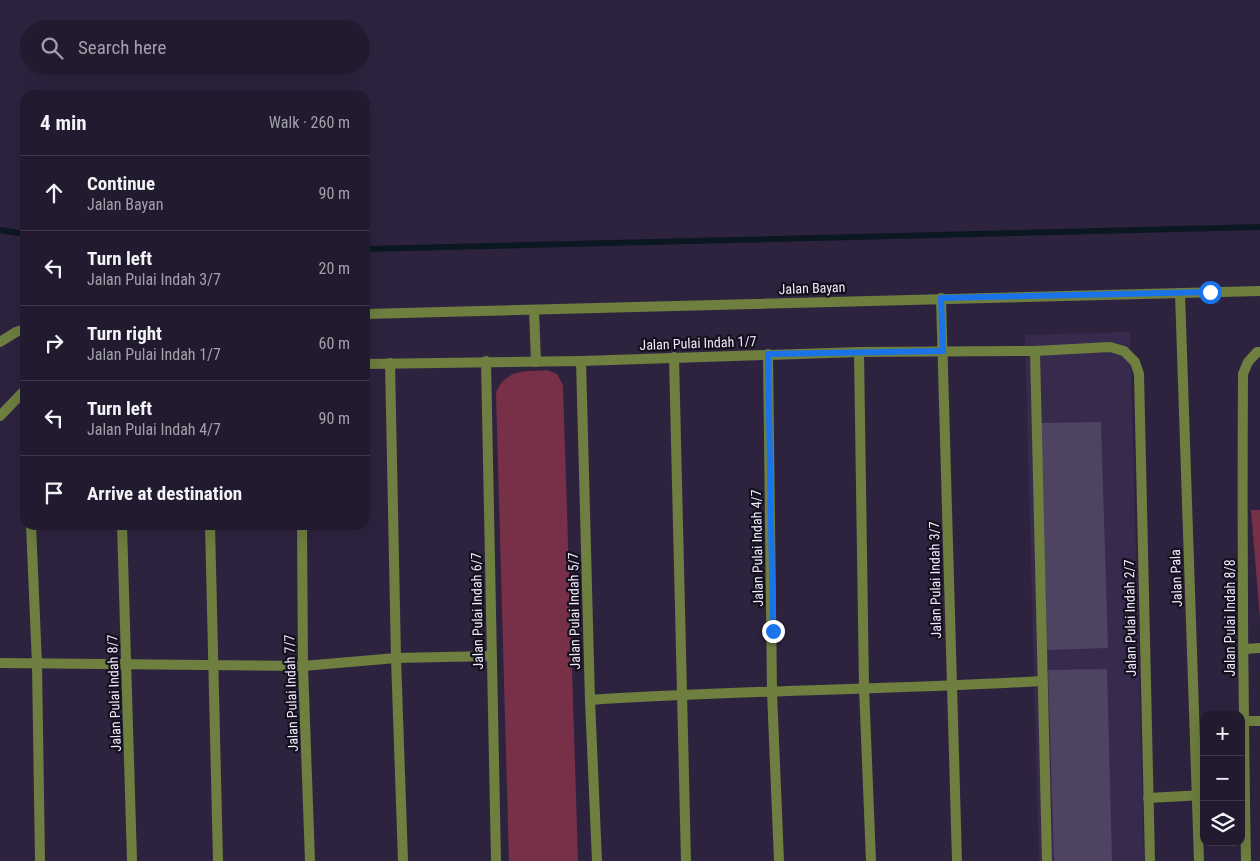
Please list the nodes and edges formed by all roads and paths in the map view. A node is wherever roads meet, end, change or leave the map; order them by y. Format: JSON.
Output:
{"nodes":[{"id":1,"x":1260,"y":291,"type":"edge"},
{"id":2,"x":1180,"y":293,"type":"junction"},
{"id":3,"x":941,"y":298,"type":"junction"},
{"id":4,"x":534,"y":310,"type":"junction"},
{"id":5,"x":370,"y":314,"type":"edge"},
{"id":6,"x":20,"y":332,"type":"edge"},
{"id":7,"x":0,"y":342,"type":"edge"},
{"id":8,"x":943,"y":351,"type":"junction"},
{"id":9,"x":1035,"y":351,"type":"junction"},
{"id":10,"x":858,"y":352,"type":"junction"},
{"id":11,"x":1260,"y":352,"type":"edge"},
{"id":12,"x":768,"y":354,"type":"junction"},
{"id":13,"x":674,"y":357,"type":"junction"},
{"id":14,"x":486,"y":361,"type":"junction"},
{"id":15,"x":581,"y":361,"type":"junction"},
{"id":16,"x":536,"y":362,"type":"junction"},
{"id":17,"x":390,"y":363,"type":"junction"},
{"id":18,"x":370,"y":364,"type":"edge"},
{"id":19,"x":1139,"y":374,"type":"joint"},
{"id":20,"x":20,"y":395,"type":"edge"},
{"id":21,"x":0,"y":416,"type":"edge"},
{"id":22,"x":31,"y":530,"type":"edge"},
{"id":23,"x":122,"y":530,"type":"edge"},
{"id":24,"x":210,"y":530,"type":"edge"},
{"id":25,"x":302,"y":530,"type":"edge"},
{"id":26,"x":1245,"y":648,"type":"junction"},
{"id":27,"x":1260,"y":648,"type":"edge"},
{"id":28,"x":491,"y":656,"type":"junction"},
{"id":29,"x":396,"y":658,"type":"junction"},
{"id":30,"x":0,"y":663,"type":"edge"},
{"id":31,"x":37,"y":664,"type":"junction"},
{"id":32,"x":128,"y":665,"type":"junction"},
{"id":33,"x":212,"y":665,"type":"junction"},
{"id":34,"x":303,"y":666,"type":"junction"},
{"id":35,"x":1041,"y":681,"type":"junction"},
{"id":36,"x":951,"y":686,"type":"junction"},
{"id":37,"x":864,"y":687,"type":"junction"},
{"id":38,"x":772,"y":692,"type":"junction"},
{"id":39,"x":681,"y":694,"type":"junction"},
{"id":40,"x":590,"y":700,"type":"junction"},
{"id":41,"x":1243,"y":711,"type":"edge"},
{"id":42,"x":1245,"y":721,"type":"edge"},
{"id":43,"x":1260,"y":721,"type":"edge"},
{"id":44,"x":1200,"y":771,"type":"edge"},
{"id":45,"x":1200,"y":795,"type":"edge"},
{"id":46,"x":1148,"y":798,"type":"junction"},
{"id":47,"x":1201,"y":801,"type":"edge"},
{"id":48,"x":1243,"y":801,"type":"edge"},
{"id":49,"x":40,"y":861,"type":"edge"},
{"id":50,"x":132,"y":861,"type":"edge"},
{"id":51,"x":218,"y":861,"type":"edge"},
{"id":52,"x":310,"y":861,"type":"edge"},
{"id":53,"x":403,"y":861,"type":"edge"},
{"id":54,"x":496,"y":861,"type":"edge"},
{"id":55,"x":597,"y":861,"type":"edge"},
{"id":56,"x":686,"y":861,"type":"edge"},
{"id":57,"x":779,"y":861,"type":"edge"},
{"id":58,"x":871,"y":861,"type":"edge"},
{"id":59,"x":957,"y":861,"type":"edge"},
{"id":60,"x":1047,"y":861,"type":"edge"},
{"id":61,"x":1150,"y":861,"type":"edge"},
{"id":62,"x":1199,"y":861,"type":"edge"},
{"id":63,"x":1246,"y":861,"type":"edge"}],
"edges":[{"from":1,"to":2,"type":"street","name":"Jalan Bayan"},
{"from":2,"to":3,"type":"street","name":"Jalan Bayan"},
{"from":2,"to":44,"type":"street","name":"Jalan Pala"},
{"from":3,"to":4,"type":"street","name":"Jalan Bayan"},
{"from":3,"to":8,"type":"street","name":"Jalan Pulai Indah 3/7"},
{"from":4,"to":5,"type":"street","name":"Jalan Bayan"},
{"from":4,"to":16,"type":"street"},
{"from":6,"to":7,"type":"street"},
{"from":8,"to":9,"type":"street","name":"Jalan Pulai Indah 1/7"},
{"from":8,"to":10,"type":"street","name":"Jalan Pulai Indah 1/7"},
{"from":8,"to":36,"type":"street","name":"Jalan Pulai Indah 3/7"},
{"from":9,"to":19,"type":"street","name":"Jalan Pulai Indah 1/7"},
{"from":9,"to":35,"type":"street"},
{"from":10,"to":12,"type":"street","name":"Jalan Pulai Indah 1/7"},
{"from":10,"to":37,"type":"street"},
{"from":11,"to":26,"type":"street","name":"Jalan Pulai Indah 8/8"},
{"from":12,"to":13,"type":"street","name":"Jalan Pulai Indah 1/7"},
{"from":12,"to":38,"type":"street","name":"Jalan Pulai Indah 4/7"},
{"from":13,"to":15,"type":"street","name":"Jalan Pulai Indah 1/7"},
{"from":13,"to":39,"type":"street"},
{"from":14,"to":16,"type":"street","name":"Jalan Pulai Indah 1/7"},
{"from":14,"to":17,"type":"street","name":"Jalan Pulai Indah 1/7"},
{"from":14,"to":28,"type":"street","name":"Jalan Pulai Indah 6/7"},
{"from":15,"to":16,"type":"street","name":"Jalan Pulai Indah 1/7"},
{"from":15,"to":40,"type":"street","name":"Jalan Pulai Indah 5/7"},
{"from":17,"to":18,"type":"street","name":"Jalan Pulai Indah 1/7"},
{"from":17,"to":29,"type":"street"},
{"from":19,"to":46,"type":"street","name":"Jalan Pulai Indah 2/7"},
{"from":20,"to":21,"type":"street"},
{"from":22,"to":31,"type":"street"},
{"from":23,"to":32,"type":"street","name":"Jalan Pulai Indah 8/7"},
{"from":24,"to":33,"type":"street"},
{"from":25,"to":34,"type":"street","name":"Jalan Pulai Indah 7/7"},
{"from":26,"to":27,"type":"street"},
{"from":26,"to":41,"type":"street","name":"Jalan Pulai Indah 8/8"},
{"from":28,"to":29,"type":"street"},
{"from":28,"to":54,"type":"street","name":"Jalan Pulai Indah 6/7"},
{"from":29,"to":34,"type":"street"},
{"from":29,"to":53,"type":"street"},
{"from":30,"to":31,"type":"street"},
{"from":31,"to":32,"type":"street"},
{"from":31,"to":49,"type":"street"},
{"from":32,"to":33,"type":"street"},
{"from":32,"to":50,"type":"street","name":"Jalan Pulai Indah 8/7"},
{"from":33,"to":34,"type":"street"},
{"from":33,"to":51,"type":"street"},
{"from":34,"to":52,"type":"street","name":"Jalan Pulai Indah 7/7"},
{"from":35,"to":36,"type":"street"},
{"from":35,"to":60,"type":"street"},
{"from":36,"to":37,"type":"street"},
{"from":36,"to":59,"type":"street","name":"Jalan Pulai Indah 3/7"},
{"from":37,"to":38,"type":"street"},
{"from":37,"to":58,"type":"street"},
{"from":38,"to":39,"type":"street"},
{"from":38,"to":57,"type":"street","name":"Jalan Pulai Indah 4/7"},
{"from":39,"to":40,"type":"street"},
{"from":39,"to":56,"type":"street"},
{"from":40,"to":55,"type":"street","name":"Jalan Pulai Indah 5/7"},
{"from":42,"to":43,"type":"street"},
{"from":45,"to":46,"type":"street"},
{"from":46,"to":61,"type":"street","name":"Jalan Pulai Indah 2/7"},
{"from":47,"to":62,"type":"street","name":"Jalan Pala"},
{"from":48,"to":63,"type":"street","name":"Jalan Pulai Indah 8/8"}]}
